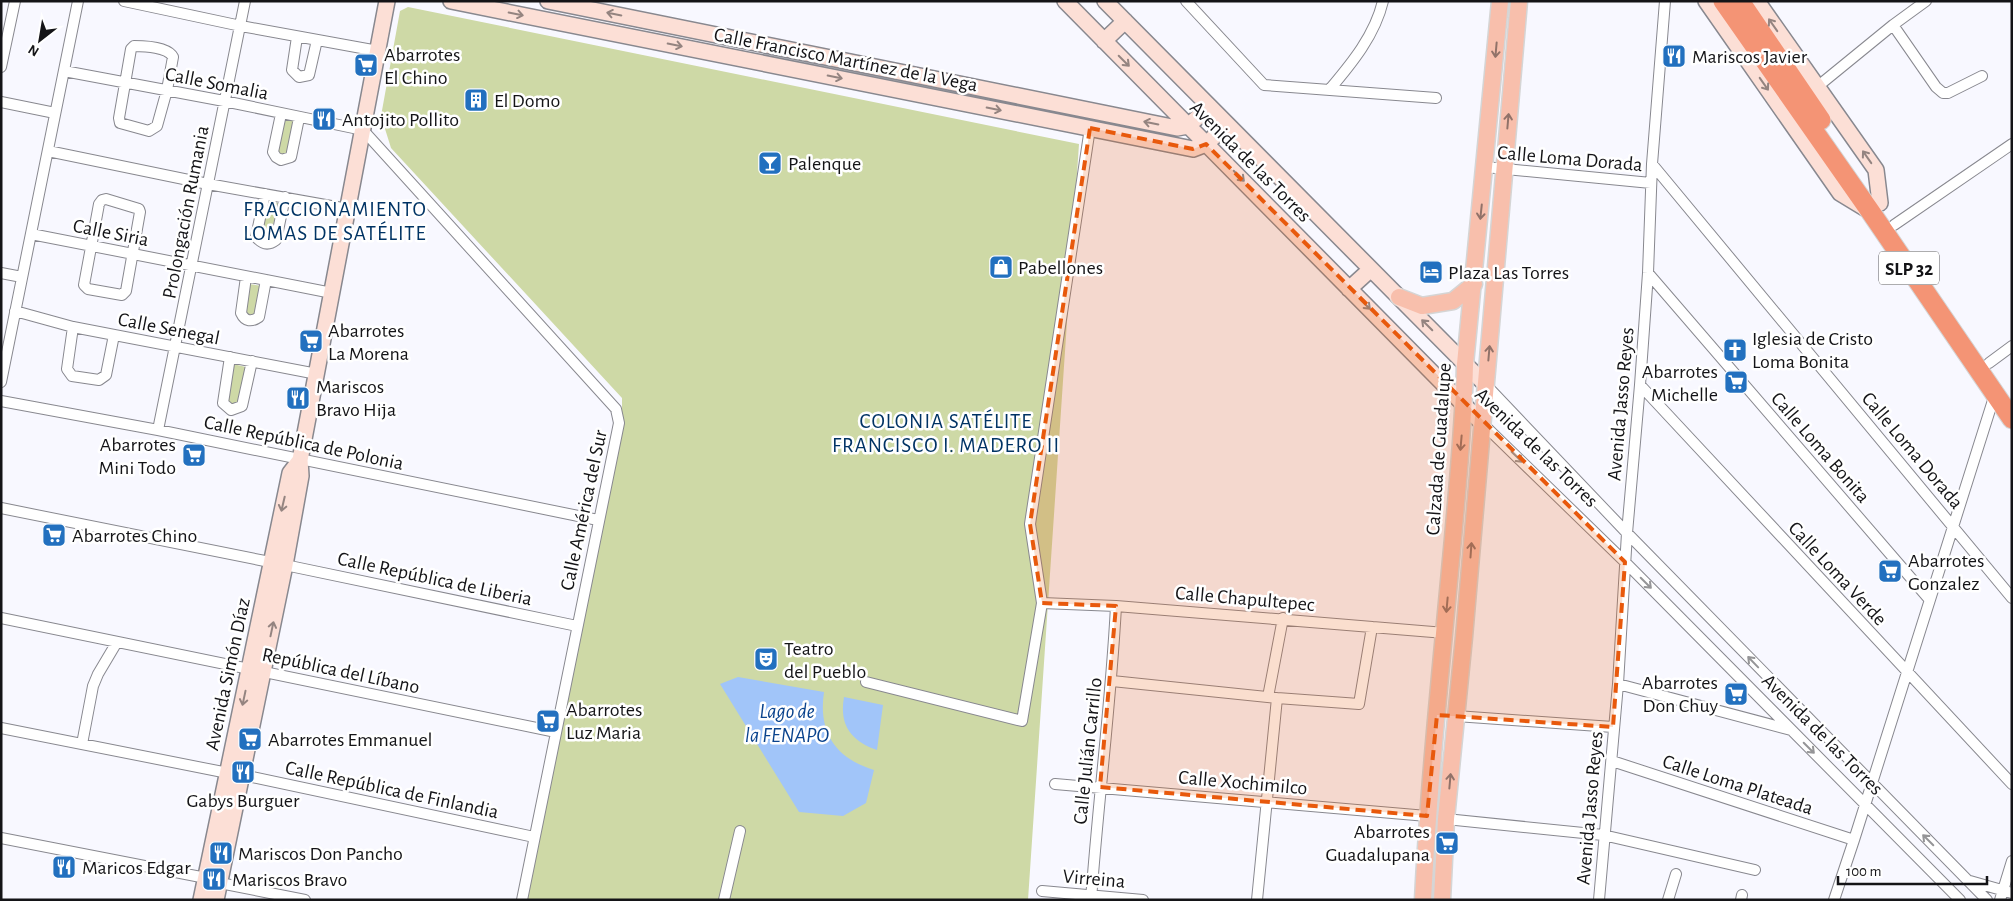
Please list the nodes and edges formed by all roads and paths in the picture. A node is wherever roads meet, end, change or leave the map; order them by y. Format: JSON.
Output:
{"nodes":[{"id":1,"x":14,"y":1,"type":"edge"},
{"id":2,"x":78,"y":1,"type":"edge"},
{"id":3,"x":124,"y":1,"type":"edge"},
{"id":4,"x":245,"y":1,"type":"edge"},
{"id":5,"x":387,"y":1,"type":"edge"},
{"id":6,"x":451,"y":1,"type":"edge"},
{"id":7,"x":548,"y":1,"type":"edge"},
{"id":8,"x":1065,"y":1,"type":"edge"},
{"id":9,"x":1105,"y":1,"type":"edge"},
{"id":10,"x":1186,"y":1,"type":"edge"},
{"id":11,"x":1383,"y":1,"type":"edge"},
{"id":12,"x":1500,"y":1,"type":"edge"},
{"id":13,"x":1519,"y":1,"type":"edge"},
{"id":14,"x":1666,"y":1,"type":"edge"},
{"id":15,"x":1706,"y":1,"type":"edge"},
{"id":16,"x":1723,"y":1,"type":"edge"},
{"id":17,"x":1740,"y":1,"type":"edge"},
{"id":18,"x":1757,"y":1,"type":"edge"},
{"id":19,"x":1926,"y":1,"type":"edge"},
{"id":20,"x":1125,"y":21,"type":"junction"},
{"id":21,"x":1894,"y":25,"type":"junction"},
{"id":22,"x":240,"y":26,"type":"junction"},
{"id":23,"x":297,"y":37,"type":"junction"},
{"id":24,"x":4,"y":39,"type":"edge"},
{"id":25,"x":317,"y":40,"type":"junction"},
{"id":26,"x":1104,"y":40,"type":"junction"},
{"id":27,"x":378,"y":51,"type":"junction"},
{"id":28,"x":1,"y":67,"type":"edge"},
{"id":29,"x":64,"y":71,"type":"junction"},
{"id":30,"x":1982,"y":76,"type":"dead end"},
{"id":31,"x":125,"y":82,"type":"junction"},
{"id":32,"x":1817,"y":87,"type":"junction"},
{"id":33,"x":1330,"y":89,"type":"junction"},
{"id":34,"x":167,"y":90,"type":"junction"},
{"id":35,"x":1436,"y":98,"type":"dead end"},
{"id":36,"x":224,"y":101,"type":"junction"},
{"id":37,"x":1,"y":102,"type":"edge"},
{"id":38,"x":1209,"y":106,"type":"junction"},
{"id":39,"x":1093,"y":112,"type":"junction"},
{"id":40,"x":55,"y":113,"type":"junction"},
{"id":41,"x":281,"y":114,"type":"junction"},
{"id":42,"x":1810,"y":115,"type":"junction"},
{"id":43,"x":299,"y":118,"type":"junction"},
{"id":44,"x":1227,"y":125,"type":"junction"},
{"id":45,"x":1188,"y":126,"type":"junction"},
{"id":46,"x":1090,"y":128,"type":"junction"},
{"id":47,"x":363,"y":130,"type":"junction"},
{"id":48,"x":1206,"y":144,"type":"junction"},
{"id":49,"x":2012,"y":144,"type":"edge"},
{"id":50,"x":48,"y":151,"type":"junction"},
{"id":51,"x":1652,"y":164,"type":"junction"},
{"id":52,"x":1485,"y":167,"type":"junction"},
{"id":53,"x":1504,"y":169,"type":"junction"},
{"id":54,"x":1651,"y":182,"type":"junction"},
{"id":55,"x":208,"y":184,"type":"junction"},
{"id":56,"x":264,"y":194,"type":"junction"},
{"id":57,"x":285,"y":197,"type":"junction"},
{"id":58,"x":1875,"y":207,"type":"junction"},
{"id":59,"x":348,"y":209,"type":"junction"},
{"id":60,"x":1894,"y":225,"type":"junction"},
{"id":61,"x":31,"y":234,"type":"junction"},
{"id":62,"x":90,"y":246,"type":"junction"},
{"id":63,"x":132,"y":254,"type":"junction"},
{"id":64,"x":192,"y":266,"type":"junction"},
{"id":65,"x":1371,"y":269,"type":"junction"},
{"id":66,"x":1,"y":273,"type":"edge"},
{"id":67,"x":1648,"y":273,"type":"junction"},
{"id":68,"x":22,"y":277,"type":"junction"},
{"id":69,"x":246,"y":277,"type":"junction"},
{"id":70,"x":266,"y":280,"type":"junction"},
{"id":71,"x":1474,"y":284,"type":"junction"},
{"id":72,"x":1349,"y":289,"type":"junction"},
{"id":73,"x":332,"y":293,"type":"junction"},
{"id":74,"x":1399,"y":297,"type":"junction"},
{"id":75,"x":16,"y":311,"type":"junction"},
{"id":76,"x":73,"y":327,"type":"junction"},
{"id":77,"x":114,"y":335,"type":"junction"},
{"id":78,"x":6,"y":337,"type":"edge"},
{"id":79,"x":176,"y":346,"type":"junction"},
{"id":80,"x":2012,"y":346,"type":"edge"},
{"id":81,"x":230,"y":357,"type":"junction"},
{"id":82,"x":252,"y":361,"type":"junction"},
{"id":83,"x":1989,"y":363,"type":"junction"},
{"id":84,"x":1465,"y":364,"type":"junction"},
{"id":85,"x":316,"y":374,"type":"junction"},
{"id":86,"x":1,"y":382,"type":"edge"},
{"id":87,"x":1486,"y":385,"type":"junction"},
{"id":88,"x":1640,"y":385,"type":"junction"},
{"id":89,"x":2003,"y":395,"type":"edge"},
{"id":90,"x":1,"y":401,"type":"edge"},
{"id":91,"x":1464,"y":404,"type":"junction"},
{"id":92,"x":2012,"y":419,"type":"edge"},
{"id":93,"x":1482,"y":423,"type":"junction"},
{"id":94,"x":158,"y":430,"type":"junction"},
{"id":95,"x":300,"y":460,"type":"junction"},
{"id":96,"x":1456,"y":499,"type":"junction"},
{"id":97,"x":1474,"y":501,"type":"junction"},
{"id":98,"x":1,"y":508,"type":"edge"},
{"id":99,"x":598,"y":520,"type":"junction"},
{"id":100,"x":1954,"y":527,"type":"junction"},
{"id":101,"x":1626,"y":533,"type":"junction"},
{"id":102,"x":1625,"y":562,"type":"junction"},
{"id":103,"x":278,"y":564,"type":"junction"},
{"id":104,"x":2012,"y":598,"type":"edge"},
{"id":105,"x":1929,"y":599,"type":"junction"},
{"id":106,"x":1042,"y":603,"type":"junction"},
{"id":107,"x":1116,"y":606,"type":"junction"},
{"id":108,"x":1,"y":618,"type":"edge"},
{"id":109,"x":1283,"y":618,"type":"junction"},
{"id":110,"x":577,"y":626,"type":"junction"},
{"id":111,"x":1372,"y":627,"type":"junction"},
{"id":112,"x":1444,"y":633,"type":"junction"},
{"id":113,"x":117,"y":642,"type":"junction"},
{"id":114,"x":256,"y":671,"type":"junction"},
{"id":115,"x":1906,"y":673,"type":"junction"},
{"id":116,"x":1112,"y":681,"type":"junction"},
{"id":117,"x":866,"y":682,"type":"dead end"},
{"id":118,"x":1618,"y":684,"type":"junction"},
{"id":119,"x":1273,"y":698,"type":"junction"},
{"id":120,"x":1456,"y":716,"type":"junction"},
{"id":121,"x":1613,"y":727,"type":"junction"},
{"id":122,"x":1,"y":728,"type":"edge"},
{"id":123,"x":1792,"y":730,"type":"junction"},
{"id":124,"x":556,"y":732,"type":"junction"},
{"id":125,"x":82,"y":744,"type":"junction"},
{"id":126,"x":1612,"y":761,"type":"junction"},
{"id":127,"x":228,"y":773,"type":"junction"},
{"id":128,"x":243,"y":775,"type":"junction"},
{"id":129,"x":1055,"y":784,"type":"dead end"},
{"id":130,"x":1872,"y":784,"type":"junction"},
{"id":131,"x":2012,"y":784,"type":"edge"},
{"id":132,"x":1100,"y":787,"type":"junction"},
{"id":133,"x":1266,"y":801,"type":"junction"},
{"id":134,"x":1866,"y":805,"type":"junction"},
{"id":135,"x":1427,"y":816,"type":"junction"},
{"id":136,"x":1446,"y":819,"type":"junction"},
{"id":137,"x":740,"y":831,"type":"dead end"},
{"id":138,"x":1603,"y":835,"type":"junction"},
{"id":139,"x":534,"y":837,"type":"junction"},
{"id":140,"x":1,"y":838,"type":"edge"},
{"id":141,"x":1854,"y":840,"type":"junction"},
{"id":142,"x":2012,"y":861,"type":"edge"},
{"id":143,"x":1755,"y":870,"type":"dead end"},
{"id":144,"x":1676,"y":874,"type":"dead end"},
{"id":145,"x":1968,"y":880,"type":"junction"},
{"id":146,"x":213,"y":881,"type":"junction"},
{"id":147,"x":1042,"y":891,"type":"dead end"},
{"id":148,"x":2005,"y":894,"type":"edge"},
{"id":149,"x":1091,"y":897,"type":"edge"},
{"id":150,"x":200,"y":900,"type":"edge"},
{"id":151,"x":216,"y":900,"type":"edge"},
{"id":152,"x":305,"y":900,"type":"edge"},
{"id":153,"x":522,"y":900,"type":"edge"},
{"id":154,"x":724,"y":900,"type":"edge"},
{"id":155,"x":1143,"y":900,"type":"edge"},
{"id":156,"x":1257,"y":900,"type":"edge"},
{"id":157,"x":1423,"y":900,"type":"edge"},
{"id":158,"x":1442,"y":900,"type":"edge"},
{"id":159,"x":1599,"y":900,"type":"edge"},
{"id":160,"x":1668,"y":900,"type":"edge"},
{"id":161,"x":1834,"y":900,"type":"edge"},
{"id":162,"x":1960,"y":900,"type":"edge"},
{"id":163,"x":1987,"y":900,"type":"edge"}],
"edges":[{"from":1,"to":24,"type":"street"},
{"from":2,"to":29,"type":"street"},
{"from":3,"to":22,"type":"street"},
{"from":4,"to":22,"type":"street","name":"Prolongación Rumania"},
{"from":5,"to":27,"type":"main road","name":"Avenida Simón Díaz"},
{"from":6,"to":46,"type":"main road","name":"Calle Francisco Martínez de la Vega","one_way":true},
{"from":39,"to":7,"type":"main road","name":"Calle Francisco Martínez de la Vega","one_way":true},
{"from":8,"to":26,"type":"main road","name":"Avenida de las Torres"},
{"from":9,"to":20,"type":"main road","name":"Avenida de las Torres"},
{"from":10,"to":33,"type":"street"},
{"from":11,"to":33,"type":"street"},
{"from":12,"to":52,"type":"main road","name":"Calzada de Guadalupe","one_way":true},
{"from":53,"to":13,"type":"main road","name":"Calzada de Guadalupe","one_way":true},
{"from":14,"to":51,"type":"street","name":"Avenida Jasso Reyes"},
{"from":15,"to":58,"type":"main road","one_way":true},
{"from":16,"to":42,"type":"highway","number":"SLP 32"},
{"from":17,"to":42,"type":"highway","number":"SLP 32"},
{"from":32,"to":18,"type":"main road","one_way":true},
{"from":19,"to":21,"type":"street"},
{"from":20,"to":26,"type":"main road"},
{"from":20,"to":38,"type":"main road","name":"Avenida de las Torres"},
{"from":21,"to":30,"type":"street"},
{"from":21,"to":32,"type":"street"},
{"from":22,"to":23,"type":"street"},
{"from":22,"to":36,"type":"street","name":"Prolongación Rumania"},
{"from":23,"to":25,"type":"street"},
{"from":23,"to":25,"type":"street"},
{"from":24,"to":28,"type":"street"},
{"from":25,"to":27,"type":"street"},
{"from":26,"to":45,"type":"main road","name":"Avenida de las Torres","one_way":true},
{"from":27,"to":47,"type":"main road","name":"Avenida Simón Díaz"},
{"from":29,"to":31,"type":"street","name":"Calle Somalia"},
{"from":29,"to":40,"type":"street"},
{"from":31,"to":34,"type":"street","name":"Calle Somalia"},
{"from":31,"to":34,"type":"street"},
{"from":31,"to":34,"type":"street"},
{"from":58,"to":32,"type":"main road","one_way":true},
{"from":33,"to":35,"type":"street"},
{"from":34,"to":36,"type":"street","name":"Calle Somalia"},
{"from":36,"to":41,"type":"street","name":"Calle Somalia"},
{"from":36,"to":55,"type":"street","name":"Prolongación Rumania"},
{"from":37,"to":40,"type":"street"},
{"from":38,"to":44,"type":"main road","name":"Avenida de las Torres"},
{"from":38,"to":45,"type":"main road"},
{"from":45,"to":39,"type":"main road","name":"Calle Francisco Martínez de la Vega","one_way":true},
{"from":39,"to":46,"type":"main road"},
{"from":40,"to":50,"type":"street"},
{"from":41,"to":43,"type":"street","name":"Calle Somalia"},
{"from":41,"to":43,"type":"street"},
{"from":42,"to":58,"type":"highway","number":"SLP 32"},
{"from":43,"to":47,"type":"street","name":"Calle Somalia"},
{"from":44,"to":48,"type":"main road"},
{"from":44,"to":65,"type":"main road","name":"Avenida de las Torres"},
{"from":45,"to":48,"type":"main road","name":"Avenida de las Torres"},
{"from":46,"to":48,"type":"main road","name":"Calle Francisco Martínez de la Vega"},
{"from":46,"to":106,"type":"street"},
{"from":47,"to":59,"type":"main road","name":"Avenida Simón Díaz"},
{"from":47,"to":99,"type":"street","name":"Calle América del Sur"},
{"from":48,"to":72,"type":"main road","name":"Avenida de las Torres","one_way":true},
{"from":49,"to":60,"type":"street"},
{"from":50,"to":55,"type":"street"},
{"from":50,"to":61,"type":"street"},
{"from":51,"to":54,"type":"street","name":"Avenida Jasso Reyes"},
{"from":51,"to":100,"type":"street","name":"Calle Loma Dorada"},
{"from":52,"to":53,"type":"street","name":"Calle Loma Dorada"},
{"from":52,"to":71,"type":"main road","name":"Calzada de Guadalupe","one_way":true},
{"from":53,"to":54,"type":"street","name":"Calle Loma Dorada"},
{"from":87,"to":53,"type":"main road","name":"Calzada de Guadalupe","one_way":true},
{"from":54,"to":67,"type":"street","name":"Avenida Jasso Reyes"},
{"from":55,"to":56,"type":"street"},
{"from":55,"to":64,"type":"street","name":"Prolongación Rumania"},
{"from":56,"to":57,"type":"street"},
{"from":56,"to":57,"type":"street"},
{"from":57,"to":59,"type":"street"},
{"from":58,"to":60,"type":"highway","number":"SLP 32"},
{"from":58,"to":89,"type":"highway","number":"SLP 32"},
{"from":59,"to":73,"type":"main road","name":"Avenida Simón Díaz"},
{"from":60,"to":83,"type":"highway","number":"SLP 32"},
{"from":61,"to":62,"type":"street","name":"Calle Siria"},
{"from":61,"to":68,"type":"street"},
{"from":62,"to":63,"type":"street","name":"Calle Siria"},
{"from":62,"to":63,"type":"street"},
{"from":62,"to":63,"type":"street"},
{"from":63,"to":64,"type":"street","name":"Calle Siria"},
{"from":64,"to":69,"type":"street","name":"Calle Siria"},
{"from":64,"to":79,"type":"street","name":"Prolongación Rumania"},
{"from":65,"to":72,"type":"main road"},
{"from":65,"to":74,"type":"main road","name":"Avenida de las Torres"},
{"from":66,"to":68,"type":"street"},
{"from":67,"to":88,"type":"street","name":"Avenida Jasso Reyes"},
{"from":67,"to":105,"type":"street","name":"Calle Loma Bonita"},
{"from":68,"to":75,"type":"street"},
{"from":69,"to":70,"type":"street","name":"Calle Siria"},
{"from":69,"to":70,"type":"street"},
{"from":70,"to":73,"type":"street","name":"Calle Siria"},
{"from":71,"to":74,"type":"main road"},
{"from":71,"to":84,"type":"main road","name":"Calzada de Guadalupe"},
{"from":72,"to":91,"type":"main road","name":"Avenida de las Torres","one_way":true},
{"from":73,"to":85,"type":"main road","name":"Avenida Simón Díaz"},
{"from":84,"to":74,"type":"main road","name":"Avenida de las Torres","one_way":true},
{"from":75,"to":76,"type":"street","name":"Calle Senegal"},
{"from":75,"to":78,"type":"street"},
{"from":76,"to":77,"type":"street","name":"Calle Senegal"},
{"from":76,"to":77,"type":"street"},
{"from":77,"to":79,"type":"street","name":"Calle Senegal"},
{"from":78,"to":86,"type":"street"},
{"from":79,"to":81,"type":"street","name":"Calle Senegal"},
{"from":79,"to":94,"type":"street","name":"Prolongación Rumania"},
{"from":80,"to":83,"type":"street"},
{"from":81,"to":82,"type":"street","name":"Calle Senegal"},
{"from":81,"to":82,"type":"street"},
{"from":82,"to":85,"type":"street","name":"Calle Senegal"},
{"from":83,"to":89,"type":"highway","number":"SLP 32"},
{"from":84,"to":87,"type":"main road","name":"Avenida de las Torres"},
{"from":84,"to":91,"type":"main road","name":"Calzada de Guadalupe"},
{"from":85,"to":95,"type":"main road","name":"Avenida Simón Díaz"},
{"from":87,"to":93,"type":"main road","name":"Calzada de Guadalupe"},
{"from":87,"to":101,"type":"street","name":"Avenida de las Torres"},
{"from":88,"to":101,"type":"street","name":"Avenida Jasso Reyes"},
{"from":88,"to":115,"type":"street","name":"Calle Loma Verde"},
{"from":89,"to":92,"type":"highway","number":"SLP 32"},
{"from":89,"to":100,"type":"street"},
{"from":90,"to":94,"type":"street","name":"Calle República de Polonia"},
{"from":91,"to":93,"type":"main road","name":"Avenida de las Torres"},
{"from":91,"to":96,"type":"main road","name":"Calzada de Guadalupe","one_way":true},
{"from":93,"to":97,"type":"main road","name":"Calzada de Guadalupe"},
{"from":93,"to":102,"type":"street","name":"Avenida de las Torres","one_way":true},
{"from":94,"to":95,"type":"street","name":"Calle República de Polonia"},
{"from":95,"to":99,"type":"street","name":"Calle República de Polonia"},
{"from":95,"to":103,"type":"main road","name":"Avenida Simón Díaz"},
{"from":96,"to":97,"type":"main road"},
{"from":96,"to":112,"type":"main road","name":"Calzada de Guadalupe","one_way":true},
{"from":120,"to":97,"type":"main road","name":"Calzada de Guadalupe","one_way":true},
{"from":98,"to":103,"type":"street","name":"Calle República de Liberia"},
{"from":99,"to":110,"type":"street","name":"Calle América del Sur"},
{"from":100,"to":104,"type":"street","name":"Calle Loma Dorada"},
{"from":100,"to":105,"type":"street"},
{"from":101,"to":102,"type":"street","name":"Avenida Jasso Reyes"},
{"from":130,"to":101,"type":"street","name":"Avenida de las Torres","one_way":true},
{"from":102,"to":118,"type":"street","name":"Avenida Jasso Reyes"},
{"from":102,"to":123,"type":"street","name":"Avenida de las Torres","one_way":true},
{"from":103,"to":110,"type":"street","name":"Calle República de Liberia"},
{"from":103,"to":114,"type":"main road","name":"Avenida Simón Díaz"},
{"from":105,"to":115,"type":"street"},
{"from":106,"to":107,"type":"street","name":"Calle Chapultepec"},
{"from":106,"to":117,"type":"street"},
{"from":107,"to":109,"type":"street","name":"Calle Chapultepec"},
{"from":107,"to":116,"type":"street","name":"Calle Julián Carrillo"},
{"from":108,"to":113,"type":"street","name":"República del Líbano"},
{"from":109,"to":111,"type":"street","name":"Calle Chapultepec"},
{"from":109,"to":119,"type":"street"},
{"from":110,"to":124,"type":"street","name":"Calle América del Sur"},
{"from":111,"to":112,"type":"street","name":"Calle Chapultepec"},
{"from":111,"to":119,"type":"street"},
{"from":112,"to":135,"type":"main road","name":"Calzada de Guadalupe"},
{"from":113,"to":114,"type":"street","name":"República del Líbano"},
{"from":113,"to":125,"type":"street"},
{"from":114,"to":124,"type":"street","name":"República del Líbano"},
{"from":114,"to":127,"type":"main road","name":"Avenida Simón Díaz","one_way":true},
{"from":114,"to":128,"type":"main road","name":"Avenida Simón Díaz"},
{"from":115,"to":130,"type":"street"},
{"from":115,"to":131,"type":"street","name":"Calle Loma Verde"},
{"from":116,"to":119,"type":"street"},
{"from":116,"to":132,"type":"street","name":"Calle Julián Carrillo"},
{"from":118,"to":121,"type":"street","name":"Avenida Jasso Reyes"},
{"from":118,"to":123,"type":"street"},
{"from":119,"to":133,"type":"street"},
{"from":120,"to":121,"type":"street"},
{"from":136,"to":120,"type":"main road","name":"Calzada de Guadalupe","one_way":true},
{"from":121,"to":126,"type":"street","name":"Avenida Jasso Reyes"},
{"from":122,"to":125,"type":"street"},
{"from":123,"to":134,"type":"street","name":"Avenida de las Torres","one_way":true},
{"from":124,"to":139,"type":"street","name":"Calle América del Sur"},
{"from":125,"to":127,"type":"street"},
{"from":126,"to":138,"type":"street","name":"Avenida Jasso Reyes"},
{"from":126,"to":141,"type":"street","name":"Calle Loma Plateada"},
{"from":127,"to":146,"type":"main road","name":"Avenida Simón Díaz"},
{"from":128,"to":139,"type":"street","name":"Calle República de Finlandia"},
{"from":128,"to":146,"type":"main road","name":"Avenida Simón Díaz"},
{"from":129,"to":132,"type":"street","name":"Calle Xochimilco"},
{"from":130,"to":134,"type":"street"},
{"from":145,"to":130,"type":"street","name":"Avenida de las Torres","one_way":true},
{"from":132,"to":133,"type":"street","name":"Calle Xochimilco"},
{"from":132,"to":149,"type":"street","name":"Calle Julián Carrillo"},
{"from":133,"to":135,"type":"street","name":"Calle Xochimilco"},
{"from":133,"to":156,"type":"street"},
{"from":134,"to":141,"type":"street"},
{"from":134,"to":162,"type":"street","name":"Avenida de las Torres"},
{"from":135,"to":157,"type":"main road","name":"Calzada de Guadalupe"},
{"from":136,"to":138,"type":"street"},
{"from":136,"to":158,"type":"main road","name":"Calzada de Guadalupe"},
{"from":137,"to":154,"type":"street"},
{"from":138,"to":143,"type":"street"},
{"from":138,"to":159,"type":"street","name":"Avenida Jasso Reyes"},
{"from":139,"to":153,"type":"street","name":"Calle América del Sur"},
{"from":140,"to":146,"type":"street"},
{"from":141,"to":161,"type":"street"},
{"from":142,"to":148,"type":"street"},
{"from":144,"to":160,"type":"street"},
{"from":145,"to":148,"type":"street"},
{"from":145,"to":163,"type":"street","name":"Avenida de las Torres"},
{"from":146,"to":150,"type":"main road","name":"Avenida Simón Díaz"},
{"from":146,"to":151,"type":"main road","name":"Avenida Simón Díaz"},
{"from":146,"to":152,"type":"street"},
{"from":147,"to":149,"type":"street","name":"Virreina"},
{"from":149,"to":155,"type":"street","name":"Virreina"}]}
